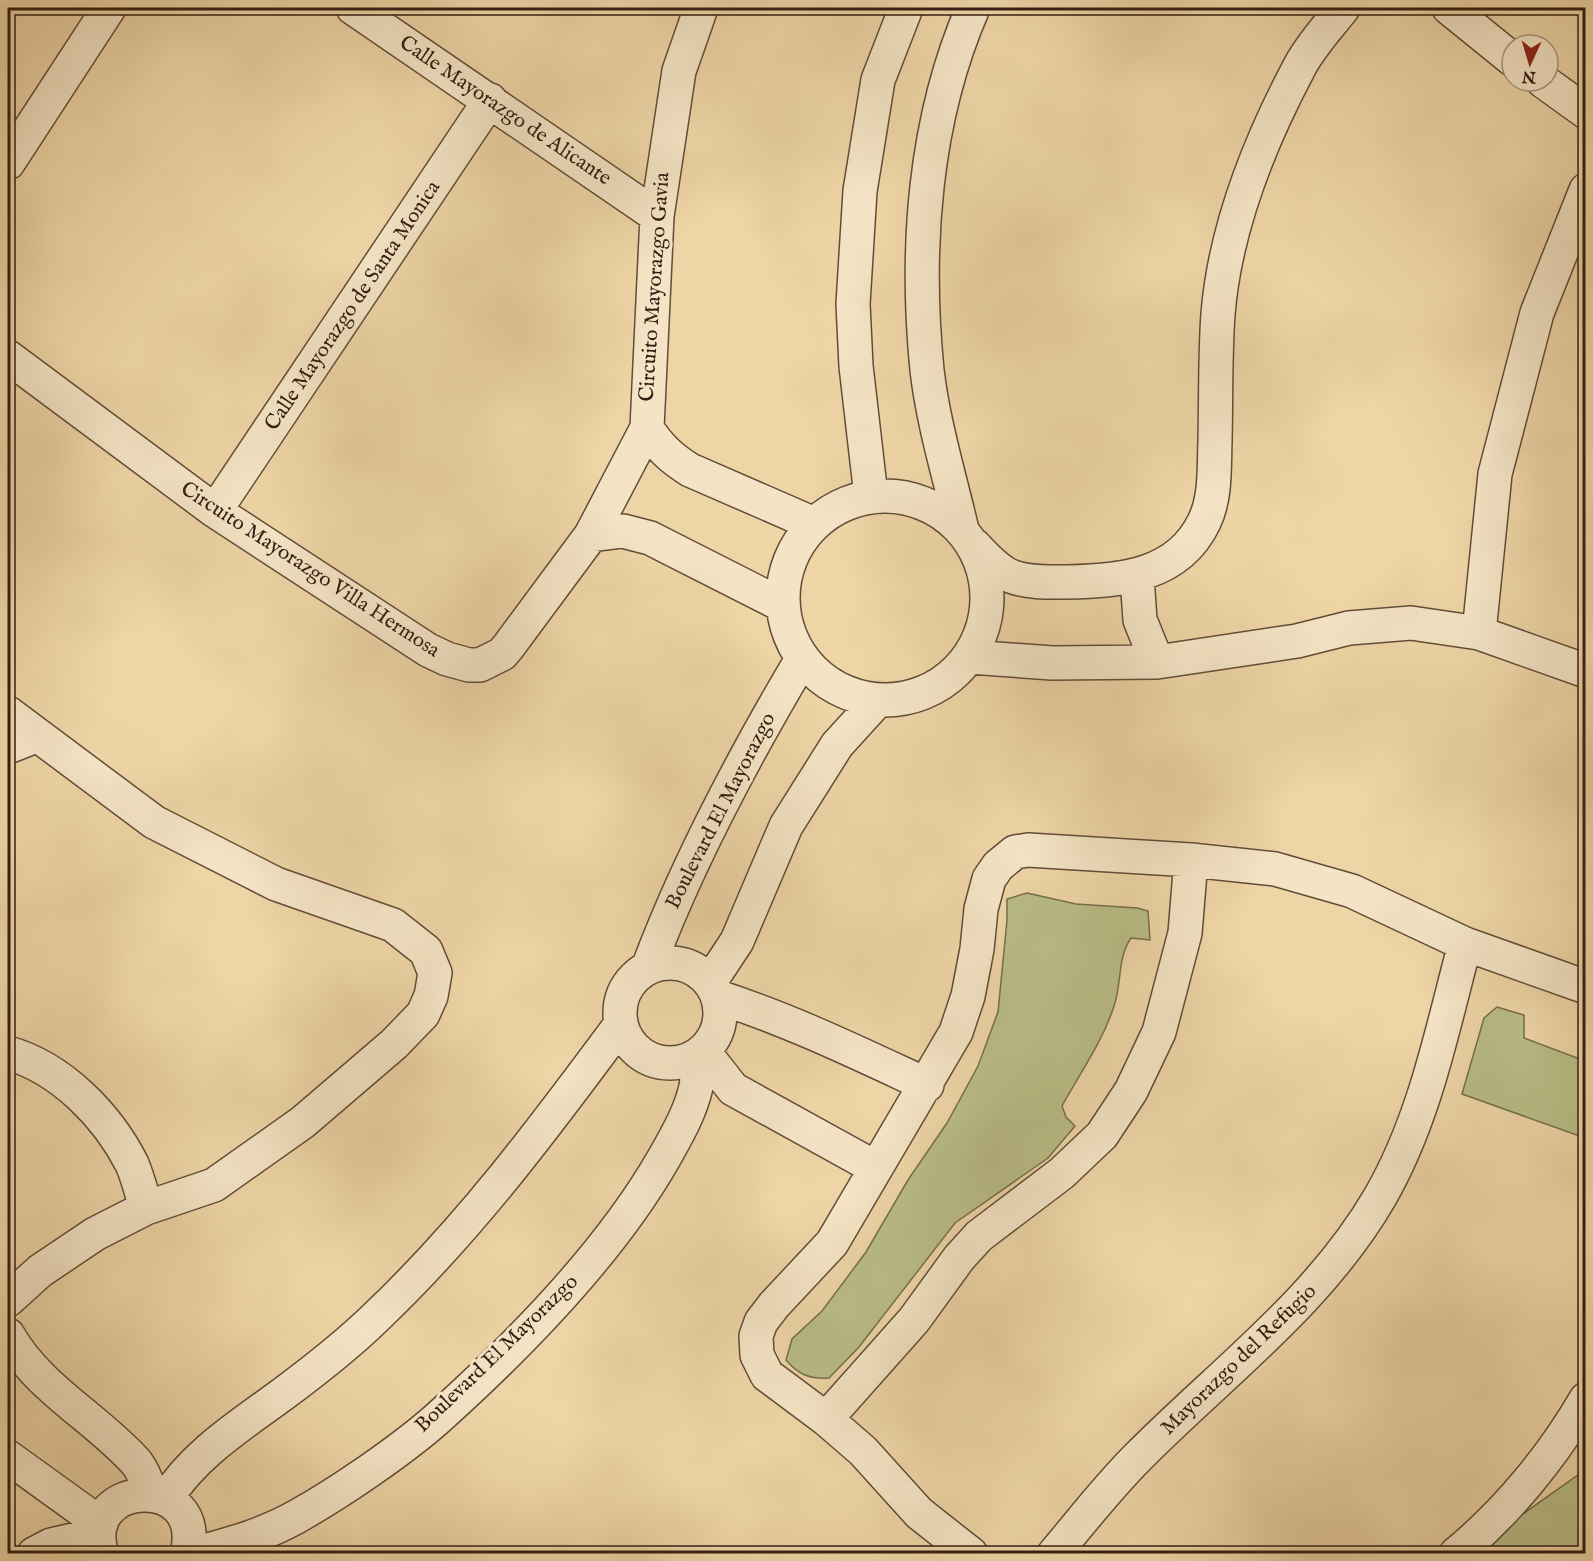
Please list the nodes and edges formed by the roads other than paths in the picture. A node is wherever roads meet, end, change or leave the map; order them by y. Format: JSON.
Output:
{"nodes":[{"id":1,"x":109,"y":8,"type":"edge"},
{"id":2,"x":353,"y":8,"type":"edge"},
{"id":3,"x":700,"y":8,"type":"edge"},
{"id":4,"x":906,"y":8,"type":"edge"},
{"id":5,"x":973,"y":8,"type":"edge"},
{"id":6,"x":1343,"y":8,"type":"edge"},
{"id":7,"x":1449,"y":8,"type":"edge"},
{"id":8,"x":1500,"y":49,"type":"edge"},
{"id":9,"x":1560,"y":93,"type":"edge"},
{"id":10,"x":490,"y":100,"type":"junction"},
{"id":11,"x":1586,"y":112,"type":"edge"},
{"id":12,"x":8,"y":164,"type":"edge"},
{"id":13,"x":1586,"y":190,"type":"edge"},
{"id":14,"x":657,"y":216,"type":"junction"},
{"id":15,"x":8,"y":357,"type":"edge"},
{"id":16,"x":647,"y":428,"type":"junction"},
{"id":17,"x":871,"y":496,"type":"junction"},
{"id":18,"x":215,"y":511,"type":"junction"},
{"id":19,"x":814,"y":524,"type":"junction"},
{"id":20,"x":591,"y":536,"type":"junction"},
{"id":21,"x":968,"y":538,"type":"junction"},
{"id":22,"x":1137,"y":577,"type":"junction"},
{"id":23,"x":782,"y":605,"type":"junction"},
{"id":24,"x":1479,"y":633,"type":"junction"},
{"id":25,"x":970,"y":657,"type":"junction"},
{"id":26,"x":802,"y":659,"type":"junction"},
{"id":27,"x":1157,"y":662,"type":"junction"},
{"id":28,"x":1586,"y":671,"type":"edge"},
{"id":29,"x":877,"y":701,"type":"junction"},
{"id":30,"x":8,"y":713,"type":"edge"},
{"id":31,"x":22,"y":741,"type":"edge"},
{"id":32,"x":1191,"y":860,"type":"junction"},
{"id":33,"x":1466,"y":944,"type":"junction"},
{"id":34,"x":648,"y":968,"type":"junction"},
{"id":35,"x":1586,"y":987,"type":"edge"},
{"id":36,"x":714,"y":989,"type":"junction"},
{"id":37,"x":621,"y":1024,"type":"junction"},
{"id":38,"x":8,"y":1053,"type":"edge"},
{"id":39,"x":700,"y":1054,"type":"junction"},
{"id":40,"x":927,"y":1085,"type":"junction"},
{"id":41,"x":876,"y":1168,"type":"junction"},
{"id":42,"x":146,"y":1208,"type":"junction"},
{"id":43,"x":8,"y":1299,"type":"edge"},
{"id":44,"x":8,"y":1335,"type":"edge"},
{"id":45,"x":1586,"y":1399,"type":"edge"},
{"id":46,"x":826,"y":1419,"type":"junction"},
{"id":47,"x":8,"y":1457,"type":"edge"},
{"id":48,"x":159,"y":1496,"type":"junction"},
{"id":49,"x":101,"y":1537,"type":"edge"},
{"id":50,"x":34,"y":1554,"type":"edge"},
{"id":51,"x":187,"y":1554,"type":"edge"},
{"id":52,"x":194,"y":1554,"type":"edge"},
{"id":53,"x":971,"y":1554,"type":"edge"},
{"id":54,"x":1054,"y":1554,"type":"edge"},
{"id":55,"x":1456,"y":1554,"type":"edge"}],
"edges":[{"from":1,"to":12,"type":"street"},
{"from":2,"to":10,"type":"street","name":"Calle Mayorazgo de Alicante"},
{"from":3,"to":14,"type":"street","name":"Circuito Mayorazgo Gavia"},
{"from":4,"to":17,"type":"street"},
{"from":5,"to":21,"type":"street"},
{"from":6,"to":22,"type":"street"},
{"from":7,"to":8,"type":"street"},
{"from":9,"to":11,"type":"street"},
{"from":10,"to":14,"type":"street","name":"Calle Mayorazgo de Alicante"},
{"from":10,"to":18,"type":"street","name":"Calle Mayorazgo de Santa Monica"},
{"from":13,"to":24,"type":"street"},
{"from":14,"to":16,"type":"street","name":"Circuito Mayorazgo Gavia"},
{"from":15,"to":18,"type":"street","name":"Circuito Mayorazgo Villa Hermosa"},
{"from":16,"to":19,"type":"street"},
{"from":16,"to":20,"type":"street","name":"Circuito Mayorazgo Villa Hermosa"},
{"from":17,"to":19,"type":"street"},
{"from":17,"to":21,"type":"street"},
{"from":18,"to":20,"type":"street","name":"Circuito Mayorazgo Villa Hermosa"},
{"from":19,"to":23,"type":"street"},
{"from":20,"to":23,"type":"street"},
{"from":21,"to":22,"type":"street"},
{"from":21,"to":25,"type":"street"},
{"from":22,"to":27,"type":"street"},
{"from":23,"to":26,"type":"street"},
{"from":24,"to":27,"type":"street"},
{"from":24,"to":28,"type":"street"},
{"from":25,"to":27,"type":"street"},
{"from":25,"to":29,"type":"street"},
{"from":26,"to":29,"type":"street"},
{"from":26,"to":34,"type":"street","name":"Boulevard El Mayorazgo"},
{"from":29,"to":36,"type":"street"},
{"from":30,"to":31,"type":"street"},
{"from":31,"to":42,"type":"street"},
{"from":32,"to":33,"type":"street"},
{"from":32,"to":40,"type":"street"},
{"from":32,"to":46,"type":"street"},
{"from":33,"to":35,"type":"street"},
{"from":33,"to":54,"type":"street","name":"Mayorazgo del Refugio"},
{"from":34,"to":36,"type":"street"},
{"from":34,"to":37,"type":"street"},
{"from":36,"to":39,"type":"street"},
{"from":36,"to":40,"type":"street"},
{"from":37,"to":39,"type":"street"},
{"from":37,"to":48,"type":"street"},
{"from":38,"to":42,"type":"street"},
{"from":39,"to":41,"type":"street"},
{"from":39,"to":52,"type":"street","name":"Boulevard El Mayorazgo"},
{"from":40,"to":41,"type":"street"},
{"from":41,"to":46,"type":"street"},
{"from":42,"to":43,"type":"street"},
{"from":44,"to":48,"type":"street"},
{"from":45,"to":55,"type":"street"},
{"from":46,"to":53,"type":"street"},
{"from":47,"to":49,"type":"street"},
{"from":48,"to":49,"type":"street"},
{"from":48,"to":51,"type":"street"},
{"from":49,"to":50,"type":"street"}]}
